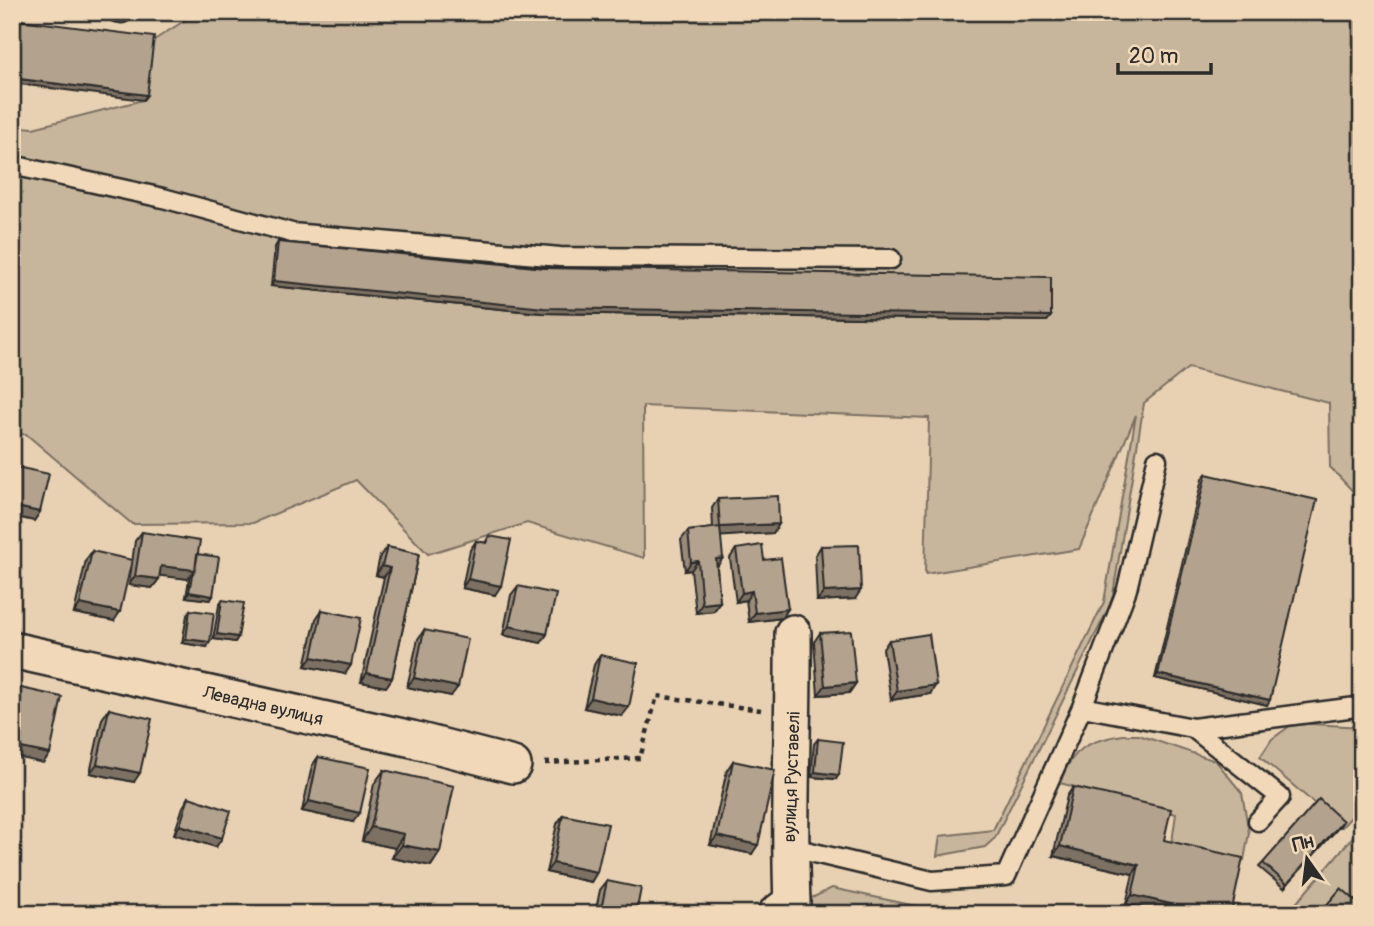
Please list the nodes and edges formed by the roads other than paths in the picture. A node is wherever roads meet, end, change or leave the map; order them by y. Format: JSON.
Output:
{"nodes":[{"id":1,"x":117,"y":12,"type":"edge"},
{"id":2,"x":122,"y":13,"type":"edge"},
{"id":3,"x":12,"y":166,"type":"edge"},
{"id":4,"x":891,"y":259,"type":"dead end"},
{"id":5,"x":1157,"y":460,"type":"dead end"},
{"id":6,"x":793,"y":633,"type":"dead end"},
{"id":7,"x":12,"y":650,"type":"edge"},
{"id":8,"x":1356,"y":707,"type":"dead end"},
{"id":9,"x":1082,"y":708,"type":"junction"},
{"id":10,"x":1192,"y":728,"type":"junction"},
{"id":11,"x":513,"y":765,"type":"road end"},
{"id":12,"x":1258,"y":821,"type":"dead end"},
{"id":13,"x":789,"y":847,"type":"junction"},
{"id":14,"x":776,"y":914,"type":"edge"}],
"edges":[{"from":1,"to":2,"type":"lane"},
{"from":3,"to":4,"type":"lane"},
{"from":5,"to":9,"type":"lane"},
{"from":6,"to":13,"type":"street","name":"вулиця Руставелі"},
{"from":7,"to":11,"type":"street","name":"Левадна вулиця"},
{"from":8,"to":10,"type":"lane"},
{"from":9,"to":10,"type":"lane"},
{"from":9,"to":13,"type":"lane"},
{"from":10,"to":12,"type":"lane"},
{"from":13,"to":14,"type":"street","name":"вулиця Руставелі"}]}
